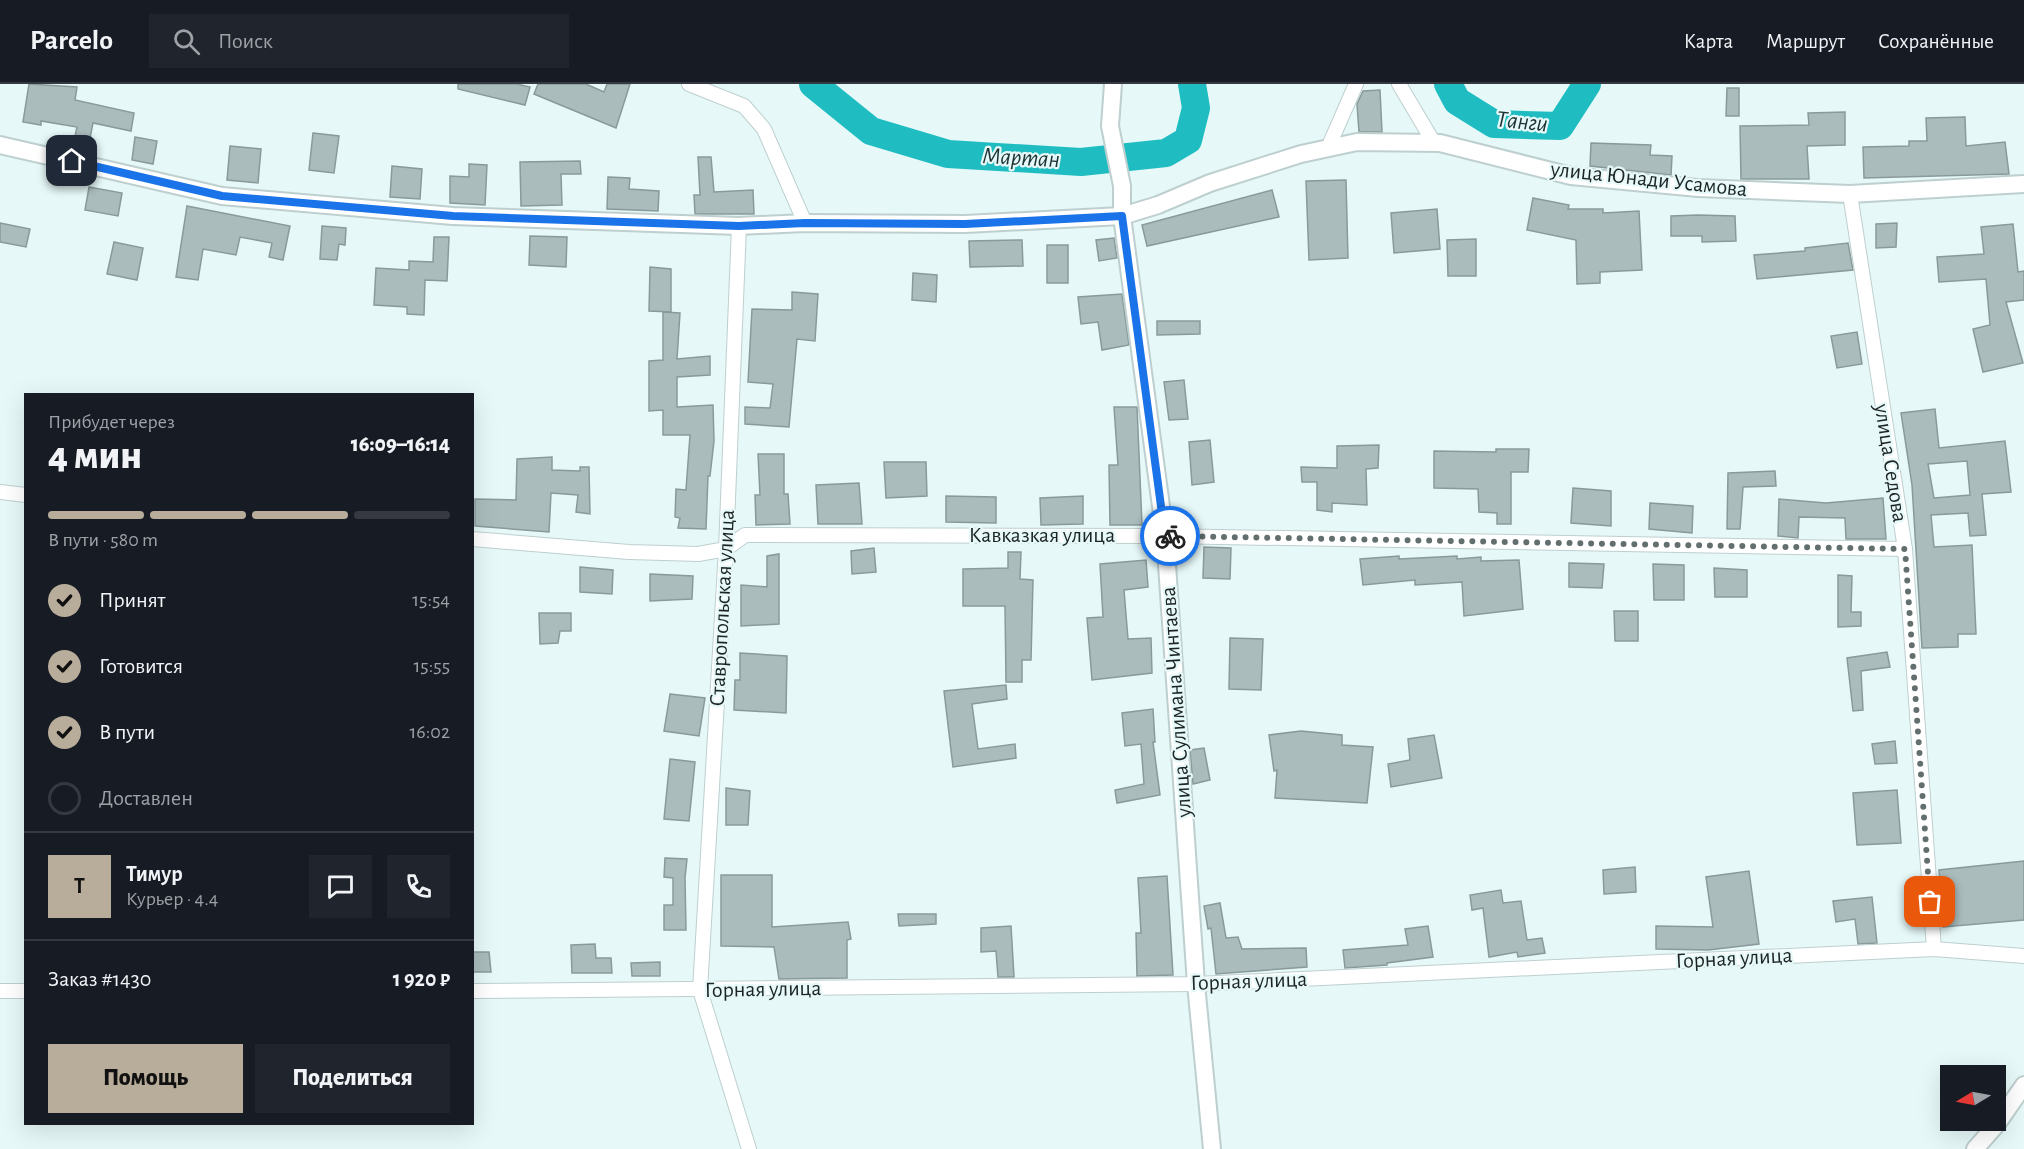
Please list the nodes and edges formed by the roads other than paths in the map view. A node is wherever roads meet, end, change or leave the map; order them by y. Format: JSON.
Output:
{"nodes":[{"id":1,"x":690,"y":84,"type":"edge"},
{"id":2,"x":1113,"y":84,"type":"edge"},
{"id":3,"x":1356,"y":84,"type":"edge"},
{"id":4,"x":1399,"y":84,"type":"edge"},
{"id":5,"x":1434,"y":143,"type":"junction"},
{"id":6,"x":0,"y":144,"type":"edge"},
{"id":7,"x":1328,"y":148,"type":"junction"},
{"id":8,"x":2024,"y":184,"type":"edge"},
{"id":9,"x":1850,"y":194,"type":"junction"},
{"id":10,"x":1122,"y":216,"type":"junction"},
{"id":11,"x":805,"y":223,"type":"junction"},
{"id":12,"x":739,"y":226,"type":"junction"},
{"id":13,"x":0,"y":492,"type":"edge"},
{"id":14,"x":24,"y":495,"type":"edge"},
{"id":15,"x":1165,"y":536,"type":"junction"},
{"id":16,"x":474,"y":539,"type":"edge"},
{"id":17,"x":726,"y":549,"type":"junction"},
{"id":18,"x":1905,"y":549,"type":"junction"},
{"id":19,"x":1934,"y":949,"type":"junction"},
{"id":20,"x":2024,"y":956,"type":"edge"},
{"id":21,"x":1196,"y":984,"type":"junction"},
{"id":22,"x":700,"y":990,"type":"junction"},
{"id":23,"x":0,"y":991,"type":"edge"},
{"id":24,"x":24,"y":991,"type":"edge"},
{"id":25,"x":474,"y":991,"type":"edge"},
{"id":26,"x":2024,"y":1085,"type":"edge"},
{"id":27,"x":749,"y":1149,"type":"edge"},
{"id":28,"x":1212,"y":1149,"type":"edge"},
{"id":29,"x":1975,"y":1149,"type":"edge"}],
"edges":[{"from":1,"to":11,"type":"street"},
{"from":2,"to":10,"type":"street","name":"улица Сулимана Чинтаева"},
{"from":3,"to":7,"type":"street"},
{"from":4,"to":5,"type":"street"},
{"from":5,"to":7,"type":"street","name":"улица Юнади Усамова"},
{"from":5,"to":9,"type":"street","name":"улица Юнади Усамова"},
{"from":6,"to":12,"type":"street","name":"улица Юнади Усамова"},
{"from":7,"to":10,"type":"street","name":"улица Юнади Усамова"},
{"from":8,"to":9,"type":"street","name":"улица Юнади Усамова"},
{"from":9,"to":18,"type":"street","name":"улица Седова"},
{"from":10,"to":11,"type":"street","name":"улица Юнади Усамова"},
{"from":10,"to":15,"type":"street","name":"улица Сулимана Чинтаева"},
{"from":11,"to":12,"type":"street","name":"улица Юнади Усамова"},
{"from":12,"to":17,"type":"street","name":"Ставропольская улица"},
{"from":13,"to":14,"type":"street"},
{"from":15,"to":17,"type":"street","name":"Кавказкая улица"},
{"from":15,"to":18,"type":"street","name":"Кавказкая улица"},
{"from":15,"to":21,"type":"street","name":"улица Сулимана Чинтаева"},
{"from":16,"to":17,"type":"street","name":"Кавказкая улица"},
{"from":17,"to":22,"type":"street","name":"Ставропольская улица"},
{"from":18,"to":19,"type":"street","name":"улица Седова"},
{"from":19,"to":20,"type":"street","name":"Горная улица"},
{"from":19,"to":21,"type":"street","name":"Горная улица"},
{"from":21,"to":22,"type":"street","name":"Горная улица"},
{"from":21,"to":28,"type":"street","name":"улица Сулимана Чинтаева"},
{"from":22,"to":25,"type":"street","name":"Горная улица"},
{"from":22,"to":27,"type":"street"},
{"from":23,"to":24,"type":"street"},
{"from":26,"to":29,"type":"street"}]}
